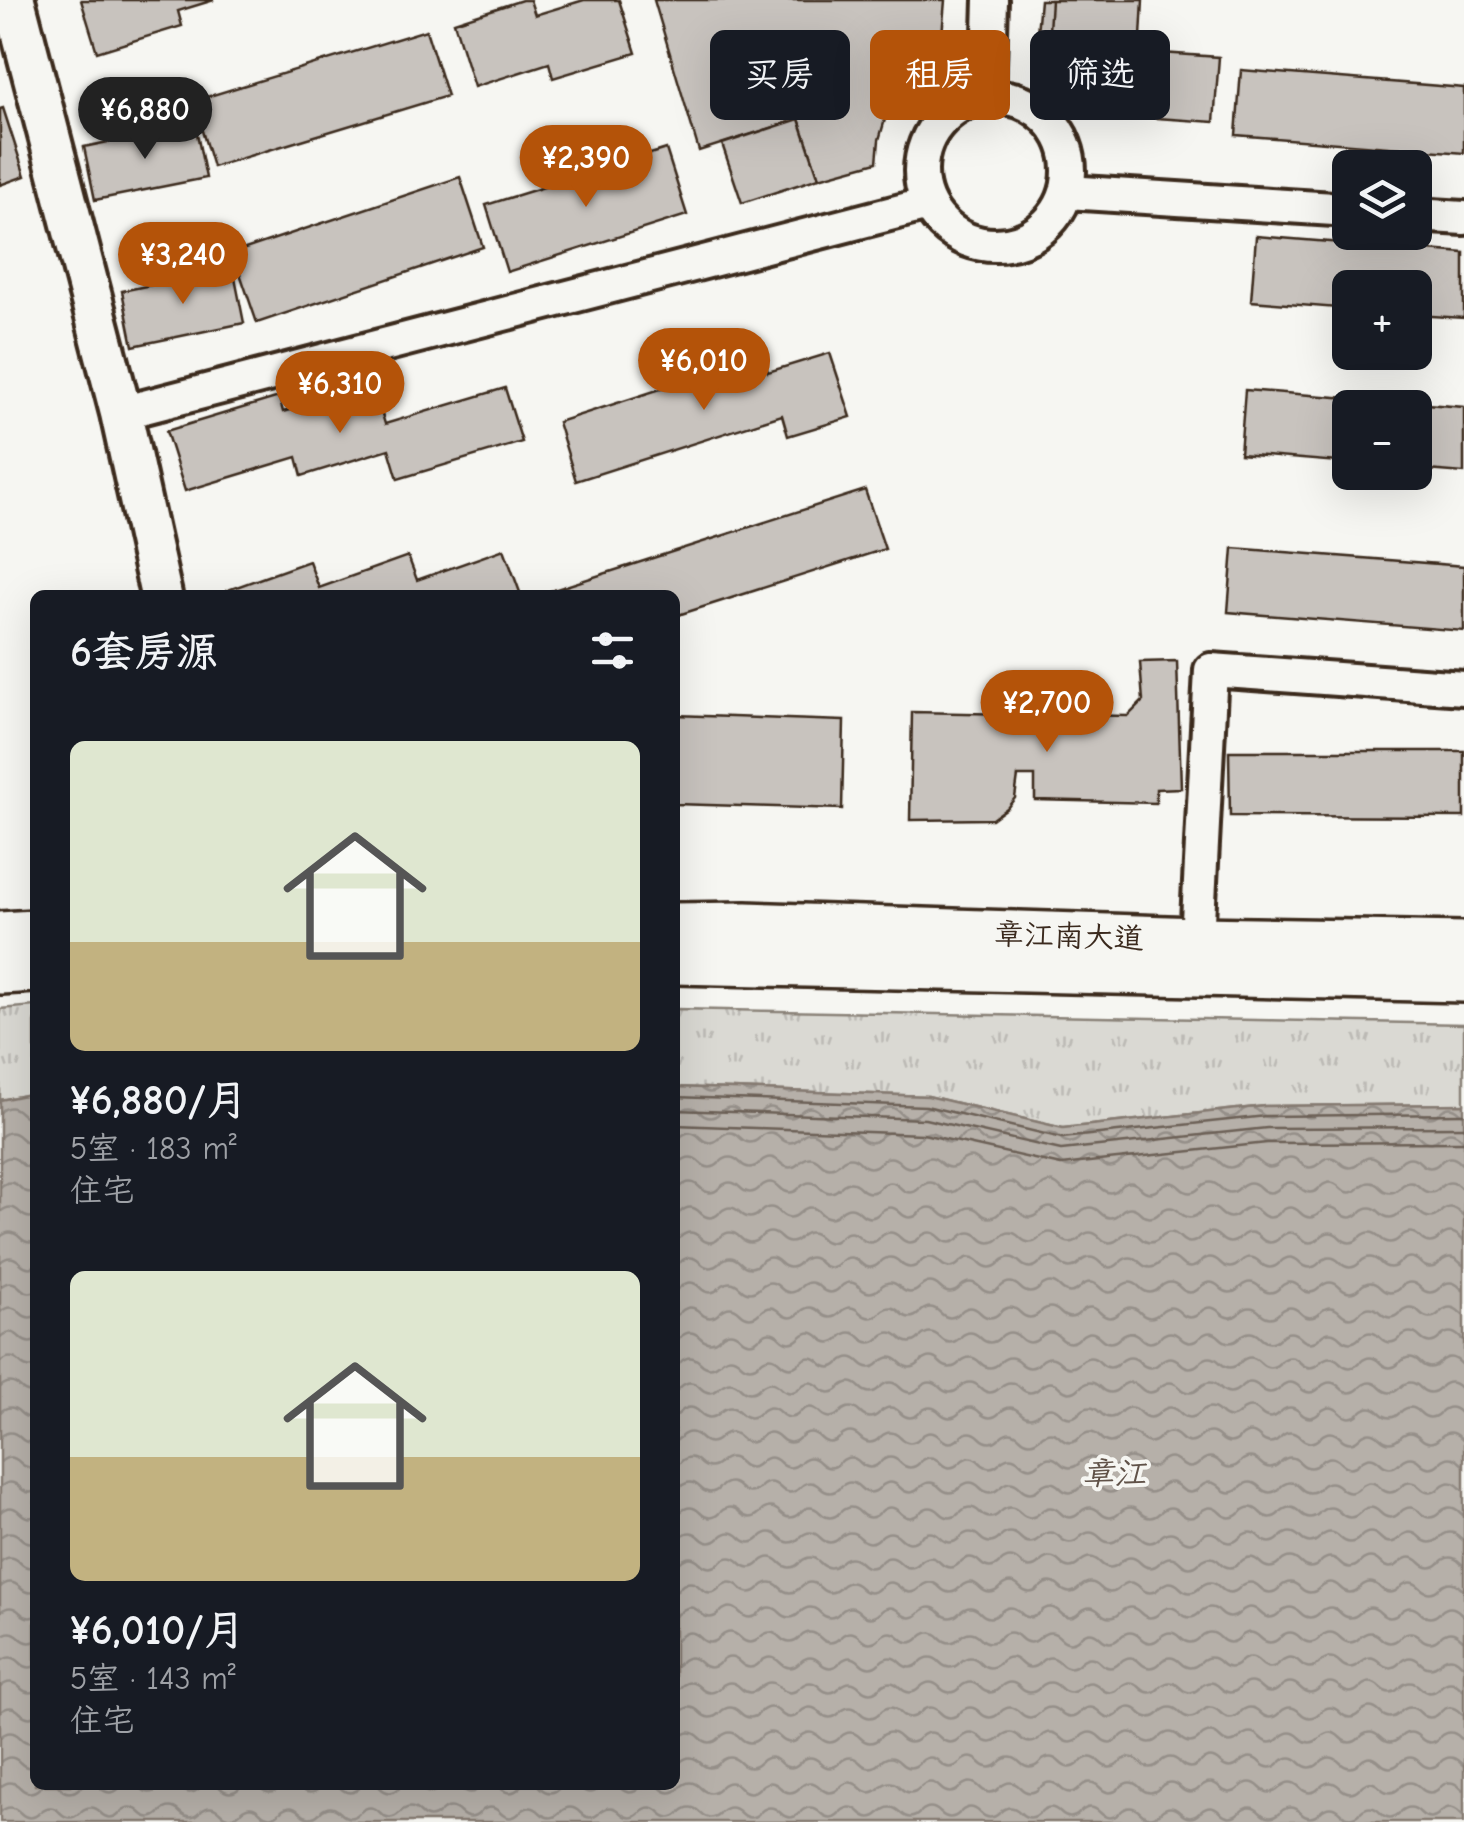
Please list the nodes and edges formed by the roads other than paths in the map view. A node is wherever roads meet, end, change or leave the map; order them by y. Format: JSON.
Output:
{"nodes":[{"id":1,"x":14,"y":0,"type":"edge"},
{"id":2,"x":991,"y":0,"type":"edge"},
{"id":3,"x":990,"y":30,"type":"edge"},
{"id":4,"x":1010,"y":99,"type":"edge"},
{"id":5,"x":942,"y":120,"type":"edge"},
{"id":6,"x":1066,"y":192,"type":"junction"},
{"id":7,"x":928,"y":204,"type":"junction"},
{"id":8,"x":1332,"y":209,"type":"edge"},
{"id":9,"x":1432,"y":215,"type":"edge"},
{"id":10,"x":1464,"y":218,"type":"edge"},
{"id":11,"x":120,"y":413,"type":"junction"},
{"id":12,"x":160,"y":590,"type":"edge"},
{"id":13,"x":1464,"y":688,"type":"edge"},
{"id":14,"x":680,"y":926,"type":"edge"},
{"id":15,"x":30,"y":933,"type":"edge"},
{"id":16,"x":0,"y":936,"type":"edge"},
{"id":17,"x":1198,"y":940,"type":"junction"},
{"id":18,"x":1464,"y":944,"type":"edge"},
{"id":19,"x":680,"y":962,"type":"edge"},
{"id":20,"x":30,"y":969,"type":"edge"},
{"id":21,"x":0,"y":971,"type":"edge"},
{"id":22,"x":1464,"y":979,"type":"edge"}],
"edges":[{"from":1,"to":11,"type":"street"},
{"from":2,"to":3,"type":"street"},
{"from":4,"to":6,"type":"street"},
{"from":5,"to":7,"type":"street"},
{"from":6,"to":7,"type":"street"},
{"from":6,"to":8,"type":"street"},
{"from":7,"to":11,"type":"street"},
{"from":9,"to":10,"type":"street"},
{"from":11,"to":12,"type":"street"},
{"from":13,"to":17,"type":"street"},
{"from":14,"to":17,"type":"main road","name":"章江南大道"},
{"from":15,"to":16,"type":"main road"},
{"from":17,"to":18,"type":"main road","name":"章江南大道"},
{"from":19,"to":22,"type":"main road","name":"章江南大道"},
{"from":20,"to":21,"type":"main road"}]}
